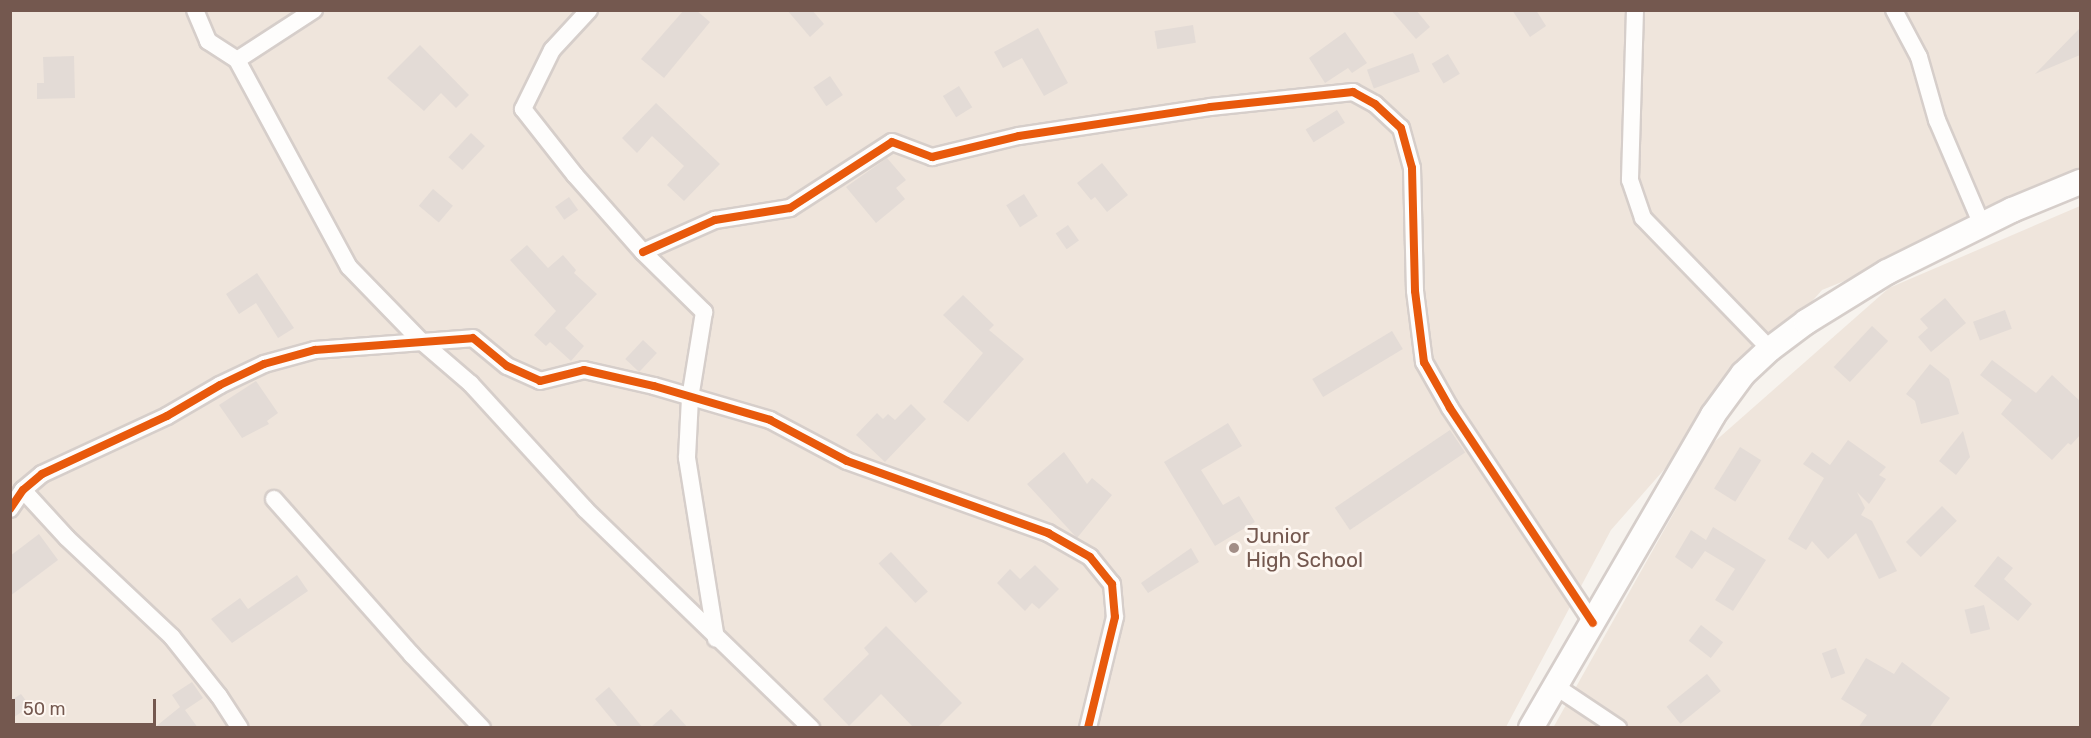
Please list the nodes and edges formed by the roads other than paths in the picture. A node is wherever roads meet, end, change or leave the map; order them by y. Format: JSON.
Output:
{"nodes":[{"id":1,"x":195,"y":10,"type":"edge"},
{"id":2,"x":314,"y":10,"type":"edge"},
{"id":3,"x":589,"y":10,"type":"edge"},
{"id":4,"x":1635,"y":10,"type":"edge"},
{"id":5,"x":1894,"y":10,"type":"edge"},
{"id":6,"x":237,"y":60,"type":"junction"},
{"id":7,"x":2080,"y":182,"type":"edge"},
{"id":8,"x":1982,"y":225,"type":"junction"},
{"id":9,"x":643,"y":252,"type":"junction"},
{"id":10,"x":421,"y":341,"type":"junction"},
{"id":11,"x":1770,"y":348,"type":"junction"},
{"id":12,"x":690,"y":398,"type":"junction"},
{"id":13,"x":23,"y":490,"type":"junction"},
{"id":14,"x":274,"y":499,"type":"dead end"},
{"id":15,"x":10,"y":509,"type":"edge"},
{"id":16,"x":1593,"y":623,"type":"junction"},
{"id":17,"x":716,"y":639,"type":"junction"},
{"id":18,"x":1555,"y":686,"type":"junction"},
{"id":19,"x":240,"y":728,"type":"edge"},
{"id":20,"x":482,"y":728,"type":"edge"},
{"id":21,"x":811,"y":728,"type":"edge"},
{"id":22,"x":1088,"y":728,"type":"edge"},
{"id":23,"x":1531,"y":728,"type":"edge"},
{"id":24,"x":1618,"y":728,"type":"edge"}],
"edges":[{"from":1,"to":6,"type":"street"},
{"from":2,"to":6,"type":"street"},
{"from":3,"to":9,"type":"street"},
{"from":4,"to":11,"type":"street"},
{"from":5,"to":8,"type":"street"},
{"from":6,"to":10,"type":"street"},
{"from":7,"to":8,"type":"street"},
{"from":8,"to":11,"type":"street"},
{"from":9,"to":12,"type":"street"},
{"from":9,"to":16,"type":"street"},
{"from":10,"to":12,"type":"street"},
{"from":10,"to":13,"type":"street"},
{"from":10,"to":17,"type":"street"},
{"from":11,"to":16,"type":"street"},
{"from":12,"to":17,"type":"street"},
{"from":12,"to":22,"type":"street"},
{"from":13,"to":15,"type":"street"},
{"from":13,"to":19,"type":"street"},
{"from":14,"to":20,"type":"street"},
{"from":16,"to":18,"type":"street"},
{"from":17,"to":21,"type":"street"},
{"from":18,"to":23,"type":"street"},
{"from":18,"to":24,"type":"street"}]}
